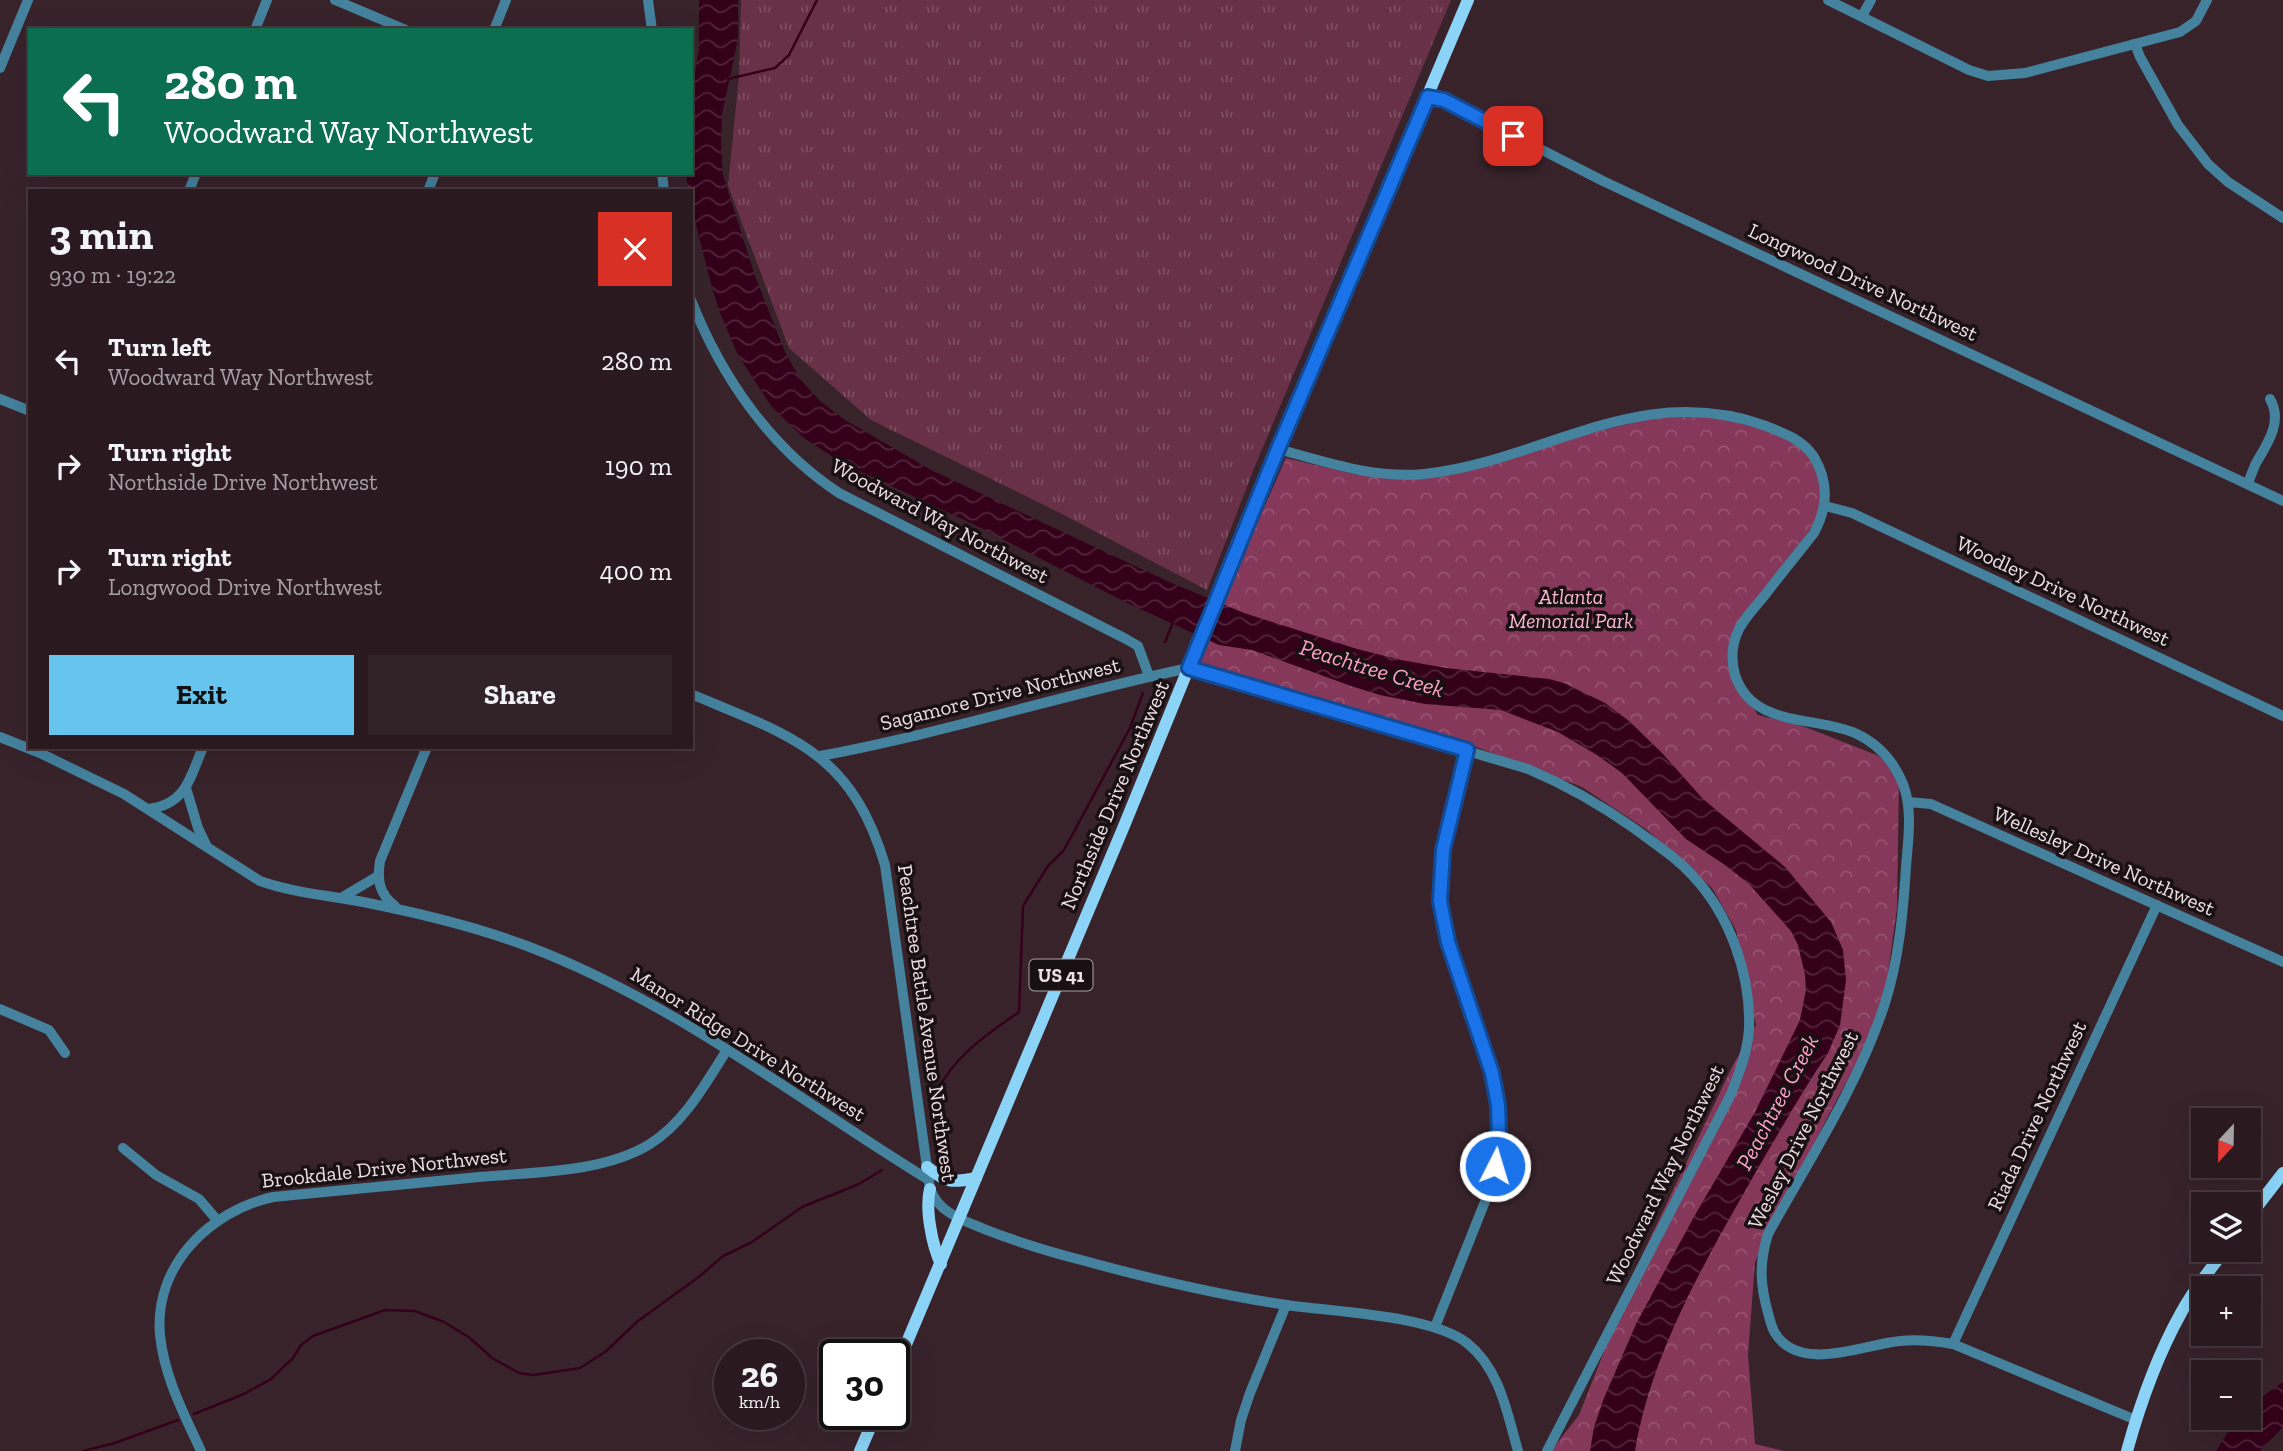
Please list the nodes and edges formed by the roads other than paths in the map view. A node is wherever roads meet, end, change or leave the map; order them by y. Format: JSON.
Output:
{"nodes":[{"id":1,"x":28,"y":0,"type":"edge"},
{"id":2,"x":267,"y":0,"type":"edge"},
{"id":3,"x":335,"y":0,"type":"edge"},
{"id":4,"x":506,"y":0,"type":"edge"},
{"id":5,"x":648,"y":0,"type":"edge"},
{"id":6,"x":1468,"y":0,"type":"edge"},
{"id":7,"x":1828,"y":0,"type":"edge"},
{"id":8,"x":1871,"y":0,"type":"edge"},
{"id":9,"x":2207,"y":0,"type":"edge"},
{"id":10,"x":1862,"y":16,"type":"junction"},
{"id":11,"x":256,"y":28,"type":"edge"},
{"id":12,"x":401,"y":28,"type":"edge"},
{"id":13,"x":495,"y":28,"type":"edge"},
{"id":14,"x":652,"y":28,"type":"edge"},
{"id":15,"x":2136,"y":44,"type":"junction"},
{"id":16,"x":0,"y":68,"type":"edge"},
{"id":17,"x":1428,"y":97,"type":"junction"},
{"id":18,"x":2283,"y":218,"type":"edge"},
{"id":19,"x":693,"y":304,"type":"edge"},
{"id":20,"x":0,"y":399,"type":"edge"},
{"id":21,"x":2270,"y":399,"type":"dead end"},
{"id":22,"x":28,"y":410,"type":"edge"},
{"id":23,"x":1278,"y":449,"type":"junction"},
{"id":24,"x":2248,"y":484,"type":"junction"},
{"id":25,"x":2283,"y":500,"type":"edge"},
{"id":26,"x":1825,"y":506,"type":"junction"},
{"id":27,"x":1189,"y":668,"type":"junction"},
{"id":28,"x":1149,"y":676,"type":"junction"},
{"id":29,"x":693,"y":695,"type":"edge"},
{"id":30,"x":2283,"y":716,"type":"edge"},
{"id":31,"x":0,"y":737,"type":"edge"},
{"id":32,"x":202,"y":749,"type":"edge"},
{"id":33,"x":426,"y":749,"type":"edge"},
{"id":34,"x":1467,"y":750,"type":"junction"},
{"id":35,"x":820,"y":756,"type":"junction"},
{"id":36,"x":187,"y":788,"type":"junction"},
{"id":37,"x":1908,"y":802,"type":"junction"},
{"id":38,"x":149,"y":809,"type":"junction"},
{"id":39,"x":207,"y":848,"type":"junction"},
{"id":40,"x":378,"y":876,"type":"junction"},
{"id":41,"x":341,"y":898,"type":"junction"},
{"id":42,"x":2157,"y":905,"type":"junction"},
{"id":43,"x":398,"y":909,"type":"junction"},
{"id":44,"x":2283,"y":962,"type":"edge"},
{"id":45,"x":0,"y":1009,"type":"edge"},
{"id":46,"x":727,"y":1051,"type":"junction"},
{"id":47,"x":65,"y":1054,"type":"dead end"},
{"id":48,"x":122,"y":1147,"type":"dead end"},
{"id":49,"x":2283,"y":1173,"type":"edge"},
{"id":50,"x":976,"y":1178,"type":"junction"},
{"id":51,"x":928,"y":1179,"type":"junction"},
{"id":52,"x":2261,"y":1201,"type":"edge"},
{"id":53,"x":960,"y":1219,"type":"junction"},
{"id":54,"x":217,"y":1220,"type":"junction"},
{"id":55,"x":2217,"y":1262,"type":"edge"},
{"id":56,"x":941,"y":1264,"type":"junction"},
{"id":57,"x":1286,"y":1305,"type":"junction"},
{"id":58,"x":1435,"y":1327,"type":"junction"},
{"id":59,"x":909,"y":1339,"type":"edge"},
{"id":60,"x":1954,"y":1344,"type":"junction"},
{"id":61,"x":2136,"y":1419,"type":"junction"},
{"id":62,"x":869,"y":1430,"type":"edge"},
{"id":63,"x":201,"y":1451,"type":"edge"},
{"id":64,"x":860,"y":1451,"type":"edge"},
{"id":65,"x":1235,"y":1451,"type":"edge"},
{"id":66,"x":1518,"y":1451,"type":"edge"},
{"id":67,"x":1547,"y":1451,"type":"edge"},
{"id":68,"x":2127,"y":1451,"type":"edge"}],
"edges":[{"from":1,"to":16,"type":"street"},
{"from":2,"to":11,"type":"street"},
{"from":3,"to":12,"type":"street"},
{"from":4,"to":13,"type":"street"},
{"from":5,"to":14,"type":"street"},
{"from":6,"to":17,"type":"main road","name":"Northside Drive Northwest","number":"US 41"},
{"from":7,"to":10,"type":"street"},
{"from":8,"to":10,"type":"street"},
{"from":9,"to":15,"type":"street"},
{"from":10,"to":15,"type":"street"},
{"from":15,"to":18,"type":"street"},
{"from":17,"to":23,"type":"main road","name":"Northside Drive Northwest","number":"US 41"},
{"from":17,"to":24,"type":"street","name":"Longwood Drive Northwest"},
{"from":19,"to":28,"type":"street","name":"Woodward Way Northwest"},
{"from":20,"to":22,"type":"street"},
{"from":21,"to":24,"type":"street"},
{"from":23,"to":26,"type":"street"},
{"from":23,"to":27,"type":"main road","name":"Northside Drive Northwest","number":"US 41"},
{"from":24,"to":25,"type":"street","name":"Longwood Drive Northwest"},
{"from":26,"to":30,"type":"street","name":"Woodley Drive Northwest"},
{"from":26,"to":37,"type":"street","name":"Wesley Drive Northwest"},
{"from":27,"to":28,"type":"street","name":"Sagamore Drive Northwest"},
{"from":27,"to":34,"type":"street","name":"Woodward Way Northwest"},
{"from":27,"to":50,"type":"main road","name":"Northside Drive Northwest","number":"US 41"},
{"from":28,"to":35,"type":"street","name":"Sagamore Drive Northwest"},
{"from":29,"to":35,"type":"street","name":"Peachtree Battle Avenue Northwest"},
{"from":31,"to":38,"type":"street","name":"Manor Ridge Drive Northwest"},
{"from":32,"to":36,"type":"street"},
{"from":33,"to":40,"type":"street"},
{"from":34,"to":58,"type":"street"},
{"from":34,"to":67,"type":"street","name":"Woodward Way Northwest"},
{"from":35,"to":51,"type":"street","name":"Peachtree Battle Avenue Northwest"},
{"from":36,"to":38,"type":"street"},
{"from":36,"to":39,"type":"street"},
{"from":37,"to":42,"type":"street","name":"Wellesley Drive Northwest"},
{"from":37,"to":60,"type":"street","name":"Wesley Drive Northwest"},
{"from":38,"to":39,"type":"street","name":"Manor Ridge Drive Northwest"},
{"from":39,"to":41,"type":"street","name":"Manor Ridge Drive Northwest"},
{"from":40,"to":41,"type":"street"},
{"from":40,"to":43,"type":"street"},
{"from":41,"to":43,"type":"street","name":"Manor Ridge Drive Northwest"},
{"from":42,"to":44,"type":"street","name":"Wellesley Drive Northwest"},
{"from":42,"to":60,"type":"street","name":"Riada Drive Northwest"},
{"from":43,"to":46,"type":"street","name":"Manor Ridge Drive Northwest"},
{"from":45,"to":47,"type":"street"},
{"from":46,"to":51,"type":"street","name":"Manor Ridge Drive Northwest"},
{"from":46,"to":54,"type":"street","name":"Brookdale Drive Northwest"},
{"from":48,"to":54,"type":"street"},
{"from":49,"to":52,"type":"main road"},
{"from":50,"to":51,"type":"main road"},
{"from":50,"to":53,"type":"main road","name":"Northside Drive Northwest","number":"US 41"},
{"from":51,"to":53,"type":"street","name":"Peachtree Battle Avenue Northwest"},
{"from":51,"to":56,"type":"main road"},
{"from":53,"to":56,"type":"main road","name":"Northside Drive Northwest","number":"US 41"},
{"from":53,"to":57,"type":"street","name":"Peachtree Battle Avenue Northwest"},
{"from":54,"to":63,"type":"street","name":"Brookdale Drive Northwest"},
{"from":55,"to":61,"type":"main road"},
{"from":56,"to":59,"type":"main road","name":"Northside Drive Northwest","number":"US 41"},
{"from":57,"to":58,"type":"street","name":"Peachtree Battle Avenue Northwest"},
{"from":57,"to":65,"type":"street"},
{"from":58,"to":66,"type":"street","name":"Peachtree Battle Avenue Northwest"},
{"from":60,"to":61,"type":"street","name":"Wesley Drive Northwest"},
{"from":61,"to":68,"type":"main road"},
{"from":62,"to":64,"type":"main road"}]}
